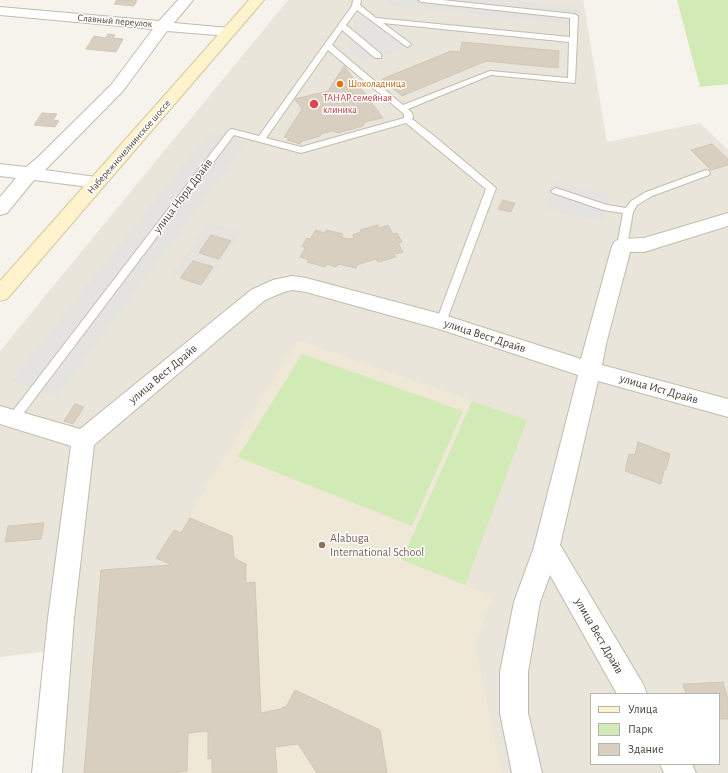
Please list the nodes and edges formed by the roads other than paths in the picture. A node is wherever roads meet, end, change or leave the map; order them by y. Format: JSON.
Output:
{"nodes":[{"id":1,"x":186,"y":0,"type":"edge"},
{"id":2,"x":257,"y":0,"type":"edge"},
{"id":3,"x":422,"y":0,"type":"edge"},
{"id":4,"x":356,"y":3,"type":"edge"},
{"id":5,"x":0,"y":11,"type":"edge"},
{"id":6,"x":374,"y":20,"type":"junction"},
{"id":7,"x":163,"y":26,"type":"junction"},
{"id":8,"x":342,"y":26,"type":"junction"},
{"id":9,"x":229,"y":32,"type":"junction"},
{"id":10,"x":573,"y":40,"type":"junction"},
{"id":11,"x":407,"y":45,"type":"dead end"},
{"id":12,"x":328,"y":46,"type":"junction"},
{"id":13,"x":378,"y":56,"type":"dead end"},
{"id":14,"x":402,"y":108,"type":"junction"},
{"id":15,"x":407,"y":120,"type":"junction"},
{"id":16,"x":261,"y":139,"type":"junction"},
{"id":17,"x":0,"y":170,"type":"edge"},
{"id":18,"x":706,"y":173,"type":"dead end"},
{"id":19,"x":30,"y":174,"type":"junction"},
{"id":20,"x":98,"y":182,"type":"junction"},
{"id":21,"x":556,"y":190,"type":"dead end"},
{"id":22,"x":0,"y":209,"type":"edge"},
{"id":23,"x":628,"y":211,"type":"junction"},
{"id":24,"x":728,"y":219,"type":"edge"},
{"id":25,"x":622,"y":246,"type":"junction"},
{"id":26,"x":0,"y":294,"type":"edge"},
{"id":27,"x":441,"y":322,"type":"junction"},
{"id":28,"x":590,"y":370,"type":"junction"},
{"id":29,"x":728,"y":408,"type":"edge"},
{"id":30,"x":7,"y":417,"type":"edge"},
{"id":31,"x":83,"y":440,"type":"junction"},
{"id":32,"x":547,"y":547,"type":"junction"},
{"id":33,"x":632,"y":693,"type":"edge"},
{"id":34,"x":47,"y":773,"type":"edge"},
{"id":35,"x":527,"y":773,"type":"edge"}],
"edges":[{"from":1,"to":7,"type":"street"},
{"from":2,"to":9,"type":"main road","name":"Набережночелнинское шоссе"},
{"from":3,"to":10,"type":"lane"},
{"from":4,"to":6,"type":"lane"},
{"from":4,"to":8,"type":"lane"},
{"from":5,"to":7,"type":"street","name":"Славный переулок"},
{"from":6,"to":10,"type":"lane"},
{"from":6,"to":11,"type":"lane"},
{"from":7,"to":9,"type":"street","name":"Славный переулок"},
{"from":7,"to":19,"type":"street"},
{"from":8,"to":12,"type":"lane"},
{"from":8,"to":13,"type":"lane"},
{"from":9,"to":20,"type":"main road","name":"Набережночелнинское шоссе"},
{"from":10,"to":14,"type":"lane"},
{"from":12,"to":14,"type":"lane"},
{"from":12,"to":16,"type":"lane"},
{"from":14,"to":15,"type":"lane"},
{"from":15,"to":16,"type":"lane"},
{"from":15,"to":27,"type":"lane"},
{"from":16,"to":30,"type":"lane","name":"улица Норд Драйв"},
{"from":17,"to":19,"type":"street"},
{"from":18,"to":23,"type":"lane"},
{"from":19,"to":20,"type":"street"},
{"from":19,"to":22,"type":"street"},
{"from":20,"to":26,"type":"main road","name":"Набережночелнинское шоссе"},
{"from":21,"to":23,"type":"lane"},
{"from":23,"to":25,"type":"lane"},
{"from":24,"to":25,"type":"street"},
{"from":25,"to":28,"type":"street"},
{"from":27,"to":28,"type":"street","name":"улица Вест Драйв"},
{"from":27,"to":31,"type":"street","name":"улица Вест Драйв"},
{"from":28,"to":29,"type":"street","name":"улица Ист Драйв"},
{"from":28,"to":32,"type":"street"},
{"from":30,"to":31,"type":"street"},
{"from":31,"to":34,"type":"street"},
{"from":32,"to":33,"type":"street","name":"улица Вест Драйв"},
{"from":32,"to":35,"type":"street"}]}
